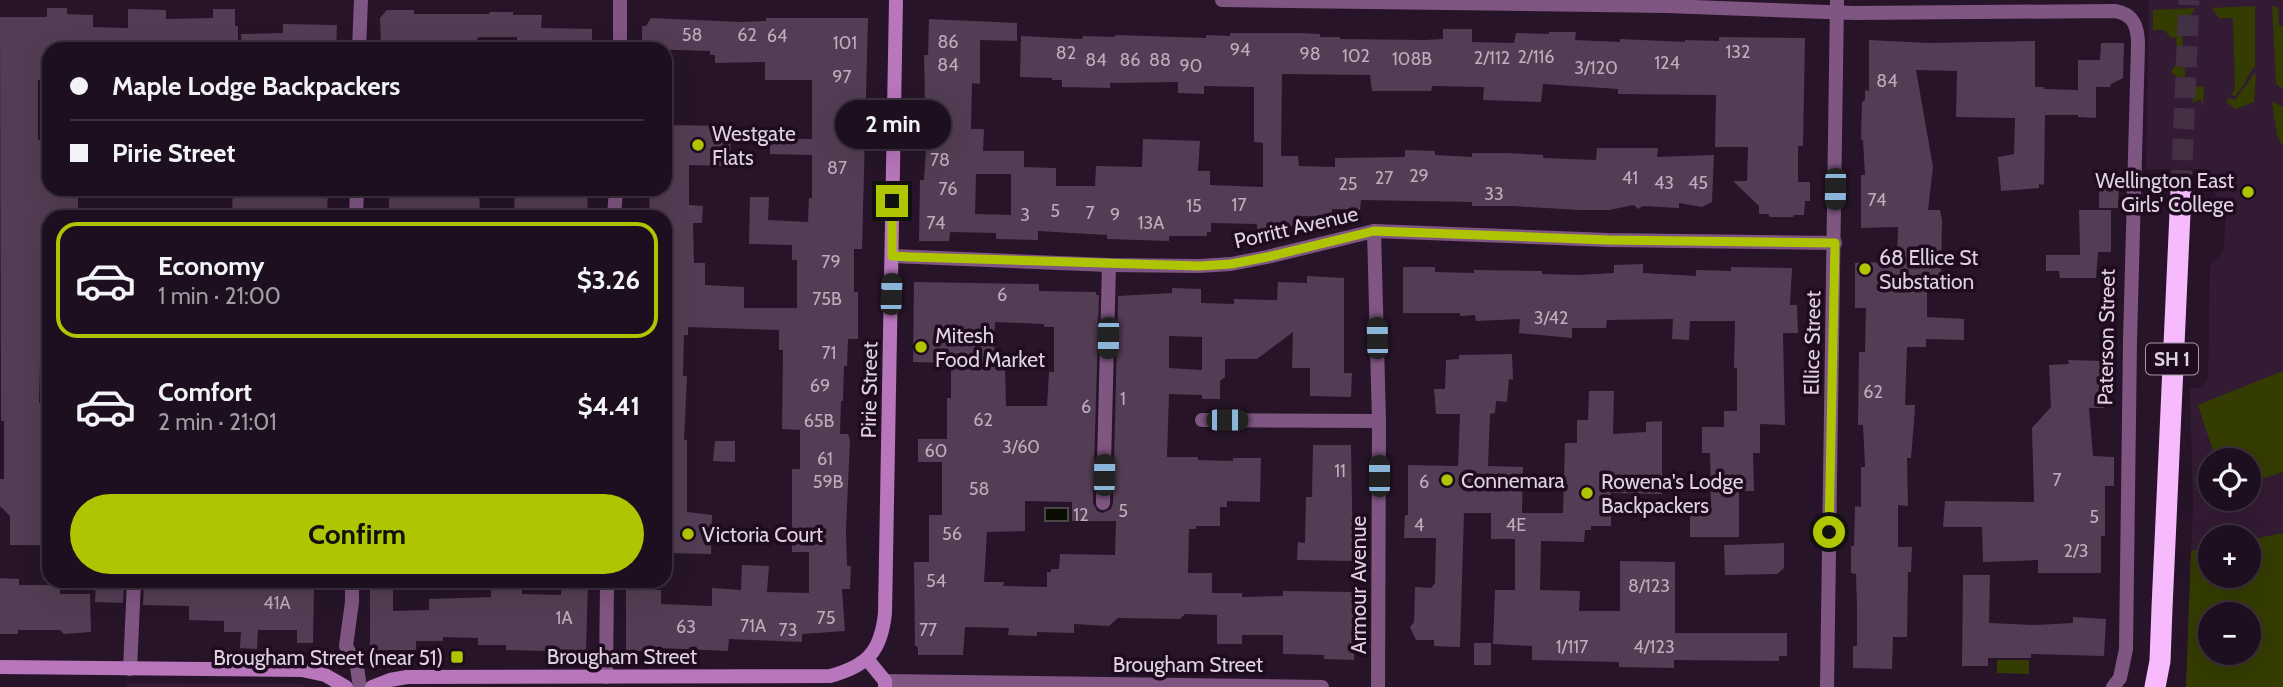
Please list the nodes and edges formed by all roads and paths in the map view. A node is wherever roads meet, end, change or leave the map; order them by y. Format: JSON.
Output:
{"nodes":[{"id":1,"x":361,"y":0,"type":"edge"},
{"id":2,"x":620,"y":0,"type":"edge"},
{"id":3,"x":896,"y":0,"type":"edge"},
{"id":4,"x":1222,"y":0,"type":"edge"},
{"id":5,"x":1366,"y":1,"type":"edge"},
{"id":6,"x":1666,"y":3,"type":"edge"},
{"id":7,"x":1837,"y":6,"type":"edge"},
{"id":8,"x":2119,"y":9,"type":"edge"},
{"id":9,"x":359,"y":42,"type":"edge"},
{"id":10,"x":620,"y":42,"type":"edge"},
{"id":11,"x":2181,"y":191,"type":"tunnel mouth"},
{"id":12,"x":1374,"y":231,"type":"junction"},
{"id":13,"x":1835,"y":243,"type":"junction"},
{"id":14,"x":892,"y":256,"type":"junction"},
{"id":15,"x":1110,"y":265,"type":"junction"},
{"id":16,"x":1202,"y":420,"type":"dead end"},
{"id":17,"x":1379,"y":421,"type":"junction"},
{"id":18,"x":1103,"y":503,"type":"dead end"},
{"id":19,"x":134,"y":588,"type":"edge"},
{"id":20,"x":352,"y":588,"type":"edge"},
{"id":21,"x":607,"y":588,"type":"edge"},
{"id":22,"x":867,"y":659,"type":"junction"},
{"id":23,"x":0,"y":667,"type":"edge"},
{"id":24,"x":130,"y":669,"type":"junction"},
{"id":25,"x":606,"y":677,"type":"junction"},
{"id":26,"x":885,"y":684,"type":"edge"},
{"id":27,"x":346,"y":687,"type":"edge"},
{"id":28,"x":360,"y":687,"type":"edge"},
{"id":29,"x":372,"y":687,"type":"edge"},
{"id":30,"x":1322,"y":687,"type":"edge"},
{"id":31,"x":1378,"y":687,"type":"edge"},
{"id":32,"x":1827,"y":687,"type":"edge"},
{"id":33,"x":2113,"y":687,"type":"edge"},
{"id":34,"x":2155,"y":687,"type":"edge"}],
"edges":[{"from":1,"to":9,"type":"street"},
{"from":2,"to":10,"type":"street"},
{"from":3,"to":14,"type":"street","name":"Pirie Street"},
{"from":4,"to":5,"type":"street"},
{"from":5,"to":6,"type":"street"},
{"from":6,"to":7,"type":"street"},
{"from":7,"to":8,"type":"street"},
{"from":7,"to":13,"type":"street","name":"Ellice Street"},
{"from":8,"to":33,"type":"street","name":"Paterson Street"},
{"from":11,"to":34,"type":"highway","number":"SH 1"},
{"from":12,"to":13,"type":"street","name":"Porritt Avenue"},
{"from":12,"to":15,"type":"street","name":"Porritt Avenue"},
{"from":12,"to":17,"type":"street","name":"Armour Avenue"},
{"from":13,"to":32,"type":"street","name":"Ellice Street"},
{"from":14,"to":15,"type":"street","name":"Porritt Avenue"},
{"from":14,"to":22,"type":"street","name":"Pirie Street"},
{"from":15,"to":18,"type":"street"},
{"from":16,"to":17,"type":"street"},
{"from":17,"to":31,"type":"street","name":"Armour Avenue"},
{"from":19,"to":24,"type":"street"},
{"from":20,"to":28,"type":"street"},
{"from":21,"to":25,"type":"street"},
{"from":22,"to":25,"type":"street","name":"Brougham Street"},
{"from":22,"to":26,"type":"street"},
{"from":23,"to":24,"type":"street"},
{"from":24,"to":27,"type":"street"},
{"from":25,"to":29,"type":"street","name":"Brougham Street"},
{"from":26,"to":30,"type":"street","name":"Brougham Street"}]}
